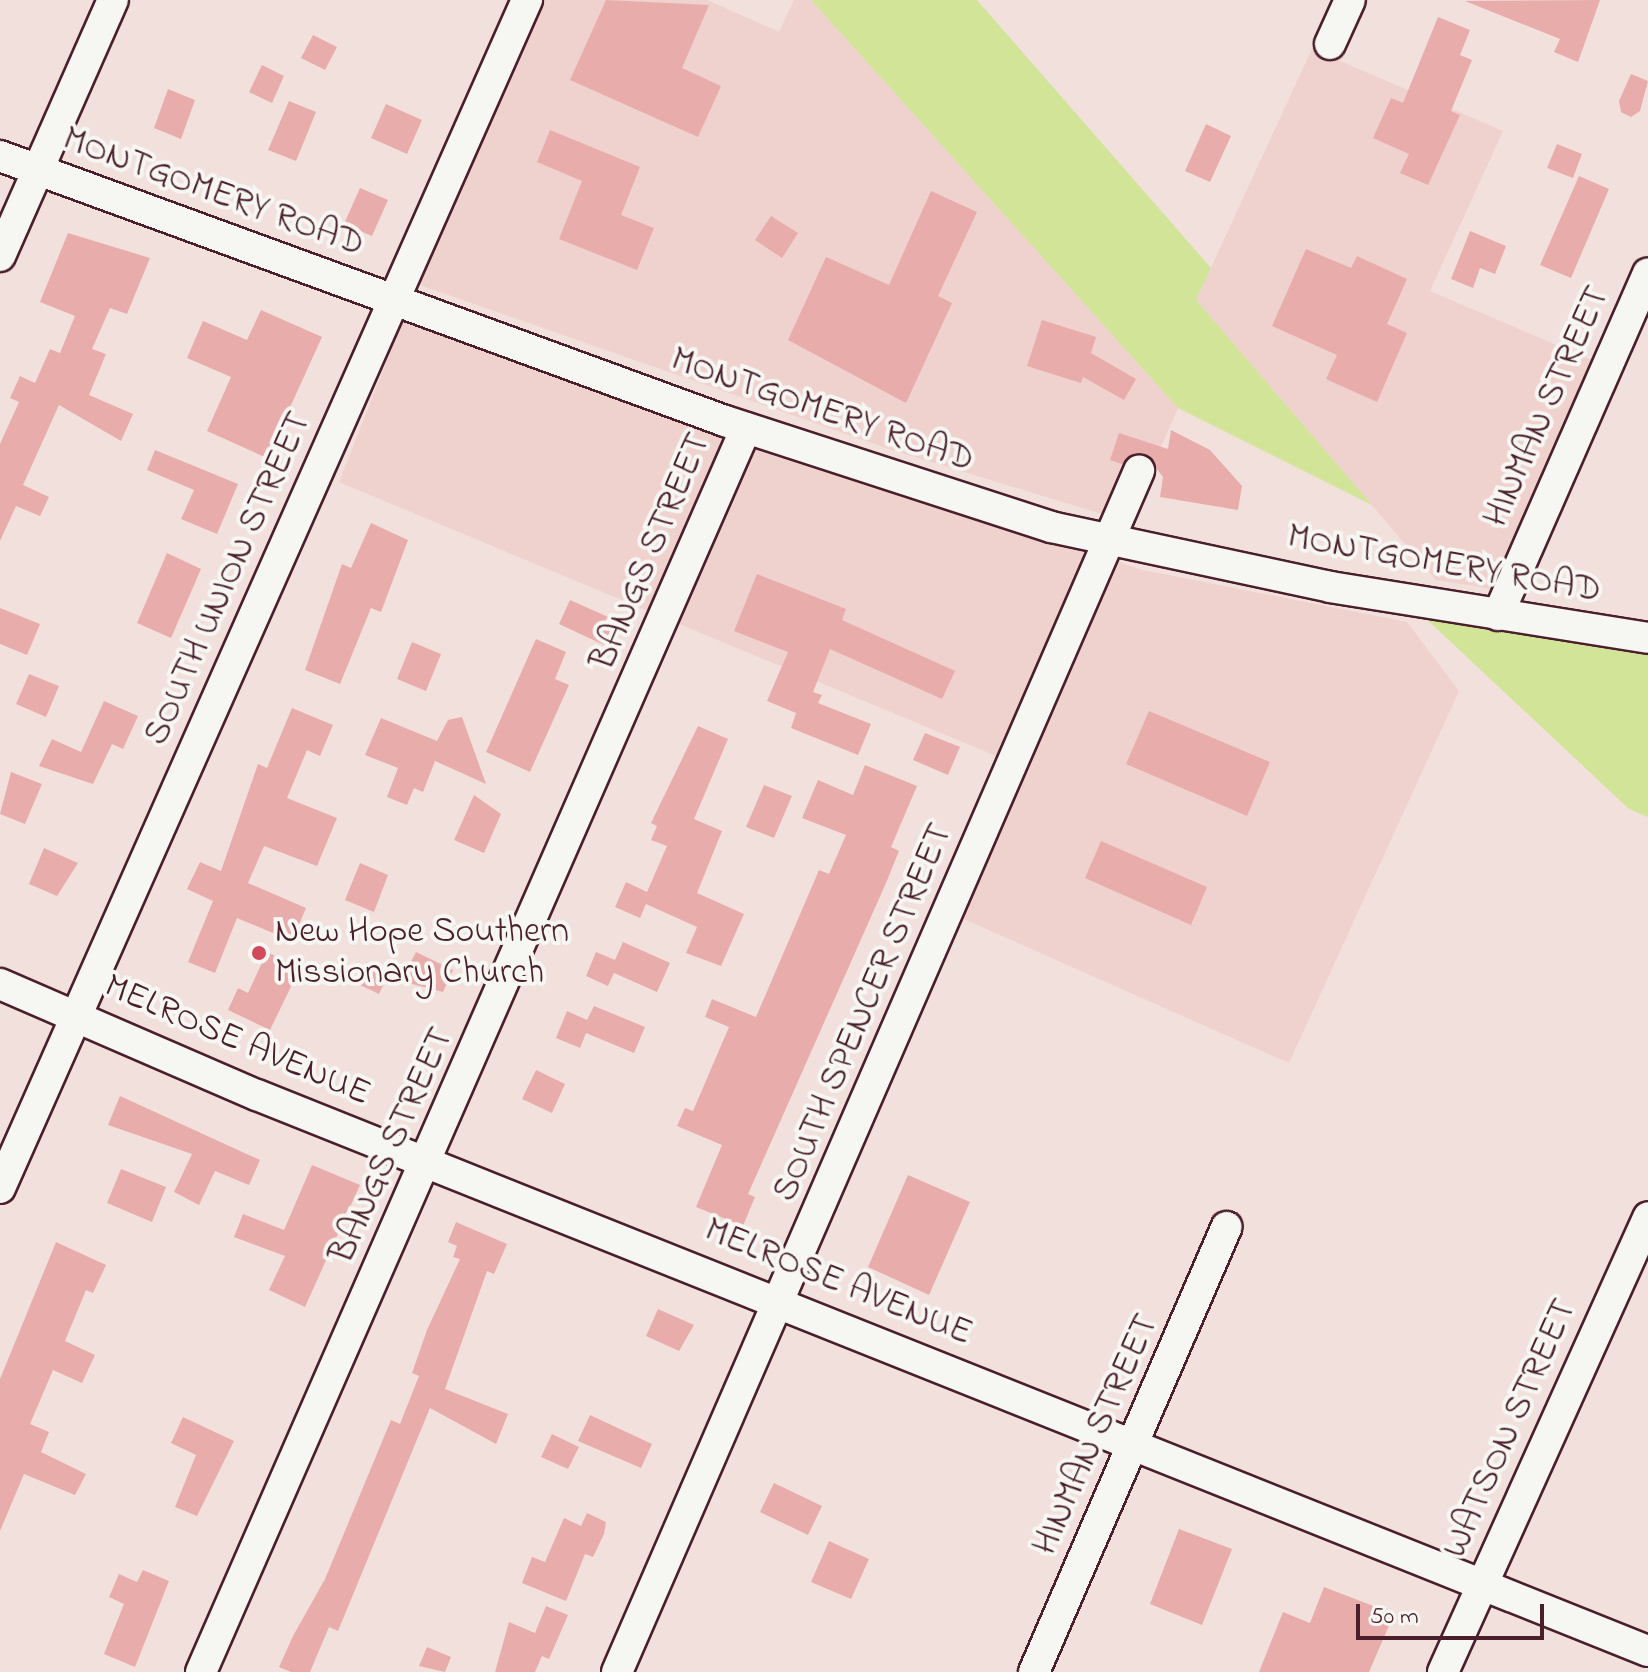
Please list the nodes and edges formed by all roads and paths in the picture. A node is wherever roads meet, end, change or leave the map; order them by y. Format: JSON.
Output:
{"nodes":[{"id":1,"x":113,"y":0,"type":"edge"},
{"id":2,"x":527,"y":0,"type":"edge"},
{"id":3,"x":1350,"y":0,"type":"edge"},
{"id":4,"x":1330,"y":44,"type":"dead end"},
{"id":5,"x":0,"y":156,"type":"edge"},
{"id":6,"x":38,"y":169,"type":"junction"},
{"id":7,"x":0,"y":256,"type":"edge"},
{"id":8,"x":1648,"y":274,"type":"edge"},
{"id":9,"x":394,"y":299,"type":"junction"},
{"id":10,"x":746,"y":428,"type":"junction"},
{"id":11,"x":1139,"y":471,"type":"dead end"},
{"id":12,"x":1109,"y":543,"type":"junction"},
{"id":13,"x":1498,"y":615,"type":"junction"},
{"id":14,"x":1648,"y":638,"type":"edge"},
{"id":15,"x":0,"y":984,"type":"edge"},
{"id":16,"x":77,"y":1015,"type":"junction"},
{"id":17,"x":428,"y":1161,"type":"junction"},
{"id":18,"x":0,"y":1188,"type":"edge"},
{"id":19,"x":1648,"y":1217,"type":"edge"},
{"id":20,"x":1227,"y":1227,"type":"dead end"},
{"id":21,"x":780,"y":1301,"type":"junction"},
{"id":22,"x":1136,"y":1444,"type":"junction"},
{"id":23,"x":1483,"y":1584,"type":"junction"},
{"id":24,"x":1648,"y":1651,"type":"edge"},
{"id":25,"x":201,"y":1672,"type":"edge"},
{"id":26,"x":617,"y":1672,"type":"edge"},
{"id":27,"x":1034,"y":1672,"type":"edge"},
{"id":28,"x":1443,"y":1672,"type":"edge"}],
"edges":[{"from":1,"to":6,"type":"street"},
{"from":2,"to":9,"type":"street","name":"SOUTH UNION STREET"},
{"from":3,"to":4,"type":"street"},
{"from":5,"to":6,"type":"street","name":"MONTGOMERY ROAD"},
{"from":6,"to":7,"type":"street"},
{"from":6,"to":9,"type":"street","name":"MONTGOMERY ROAD"},
{"from":8,"to":13,"type":"street","name":"HINMAN STREET"},
{"from":9,"to":10,"type":"street","name":"MONTGOMERY ROAD"},
{"from":9,"to":16,"type":"street","name":"SOUTH UNION STREET"},
{"from":10,"to":12,"type":"street","name":"MONTGOMERY ROAD"},
{"from":10,"to":17,"type":"street","name":"BANGS STREET"},
{"from":11,"to":12,"type":"street","name":"SOUTH SPENCER STREET"},
{"from":12,"to":13,"type":"street","name":"MONTGOMERY ROAD"},
{"from":12,"to":21,"type":"street","name":"SOUTH SPENCER STREET"},
{"from":13,"to":14,"type":"street","name":"MONTGOMERY ROAD"},
{"from":15,"to":16,"type":"street","name":"MELROSE AVENUE"},
{"from":16,"to":17,"type":"street","name":"MELROSE AVENUE"},
{"from":16,"to":18,"type":"street","name":"SOUTH UNION STREET"},
{"from":17,"to":21,"type":"street","name":"MELROSE AVENUE"},
{"from":17,"to":25,"type":"street","name":"BANGS STREET"},
{"from":19,"to":23,"type":"street","name":"WATSON STREET"},
{"from":20,"to":22,"type":"street","name":"HINMAN STREET"},
{"from":21,"to":22,"type":"street","name":"MELROSE AVENUE"},
{"from":21,"to":26,"type":"street","name":"SOUTH SPENCER STREET"},
{"from":22,"to":23,"type":"street","name":"MELROSE AVENUE"},
{"from":22,"to":27,"type":"street","name":"HINMAN STREET"},
{"from":23,"to":24,"type":"street","name":"MELROSE AVENUE"},
{"from":23,"to":28,"type":"street","name":"WATSON STREET"}]}
